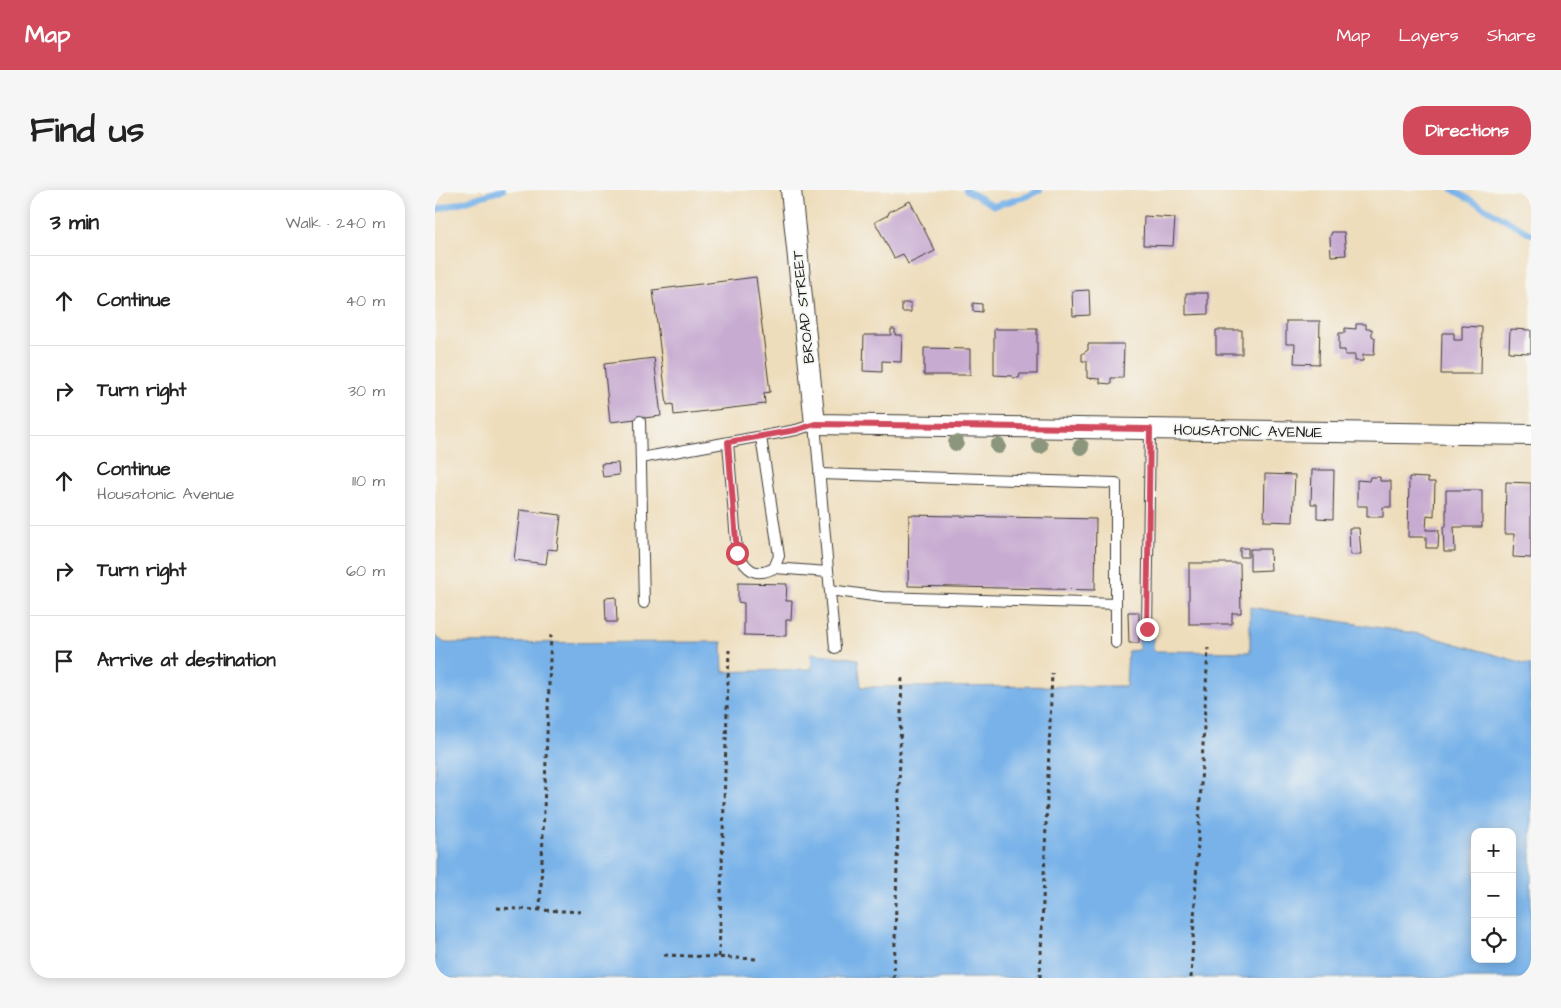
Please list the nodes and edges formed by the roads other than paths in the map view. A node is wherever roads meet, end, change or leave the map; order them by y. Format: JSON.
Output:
{"nodes":[{"id":1,"x":791,"y":191,"type":"edge"},
{"id":2,"x":640,"y":421,"type":"dead end"},
{"id":3,"x":815,"y":424,"type":"junction"},
{"id":4,"x":1150,"y":429,"type":"junction"},
{"id":5,"x":1531,"y":435,"type":"edge"},
{"id":6,"x":761,"y":437,"type":"junction"},
{"id":7,"x":728,"y":442,"type":"junction"},
{"id":8,"x":641,"y":458,"type":"junction"},
{"id":9,"x":819,"y":474,"type":"junction"},
{"id":10,"x":775,"y":568,"type":"junction"},
{"id":11,"x":828,"y":572,"type":"junction"},
{"id":12,"x":830,"y":590,"type":"junction"},
{"id":13,"x":644,"y":602,"type":"dead end"},
{"id":14,"x":1115,"y":604,"type":"junction"},
{"id":15,"x":1147,"y":629,"type":"dead end"},
{"id":16,"x":1116,"y":644,"type":"dead end"},
{"id":17,"x":835,"y":648,"type":"dead end"}],
"edges":[{"from":1,"to":3,"type":"street","name":"BROAD STREET"},
{"from":2,"to":8,"type":"lane"},
{"from":3,"to":4,"type":"street","name":"HOUSATONIC AVENUE"},
{"from":3,"to":6,"type":"lane"},
{"from":3,"to":9,"type":"lane"},
{"from":4,"to":5,"type":"street","name":"HOUSATONIC AVENUE"},
{"from":4,"to":15,"type":"lane"},
{"from":6,"to":7,"type":"lane"},
{"from":6,"to":10,"type":"lane"},
{"from":7,"to":8,"type":"lane"},
{"from":7,"to":10,"type":"lane"},
{"from":8,"to":13,"type":"lane"},
{"from":9,"to":11,"type":"lane"},
{"from":9,"to":14,"type":"lane"},
{"from":10,"to":11,"type":"lane"},
{"from":11,"to":12,"type":"lane"},
{"from":12,"to":14,"type":"lane"},
{"from":12,"to":17,"type":"lane"},
{"from":14,"to":16,"type":"lane"}]}
